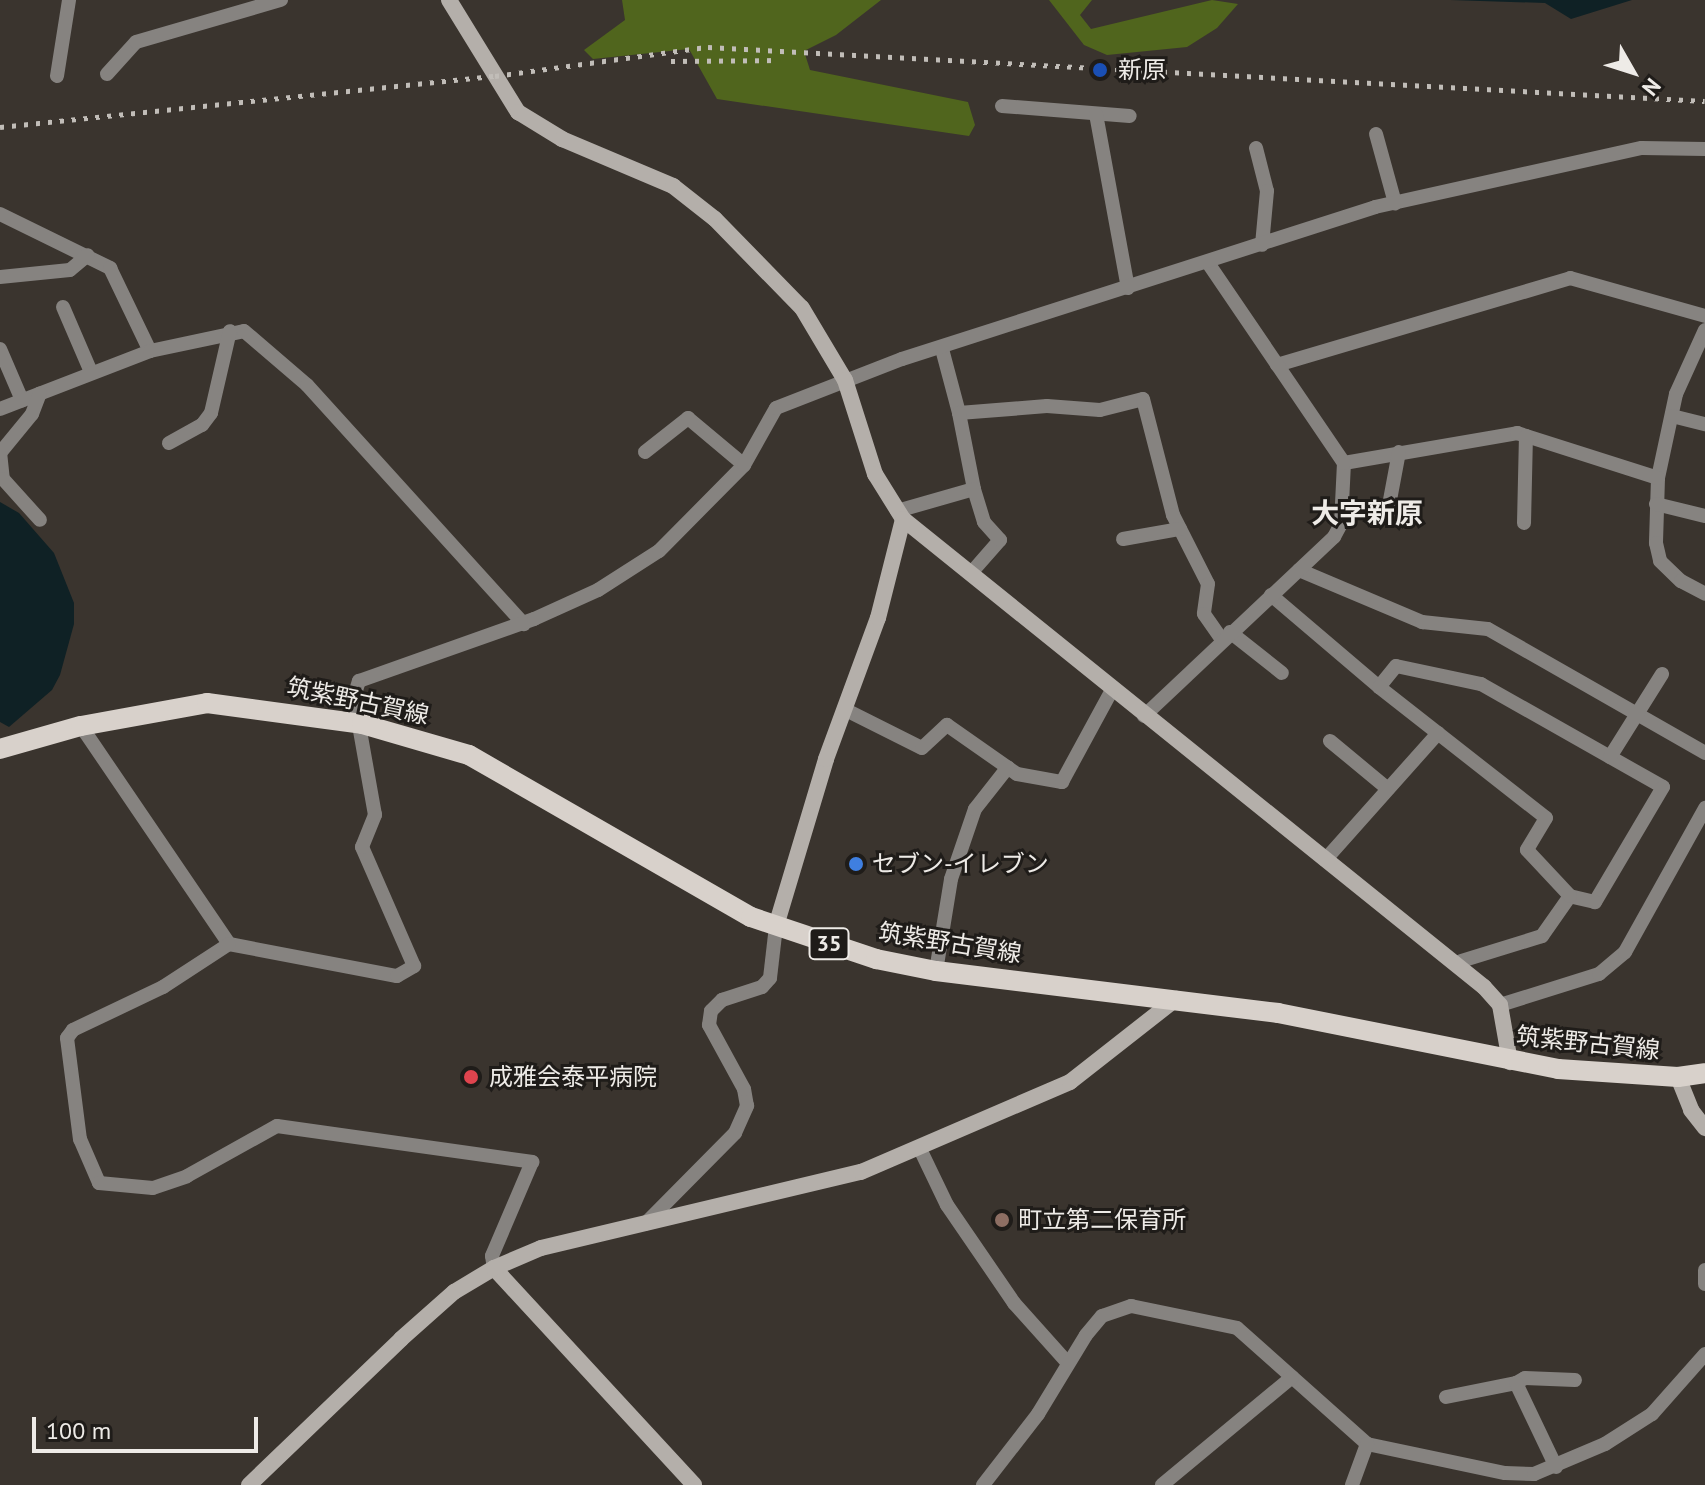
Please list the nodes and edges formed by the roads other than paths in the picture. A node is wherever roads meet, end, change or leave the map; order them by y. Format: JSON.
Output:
{"nodes":[{"id":1,"x":69,"y":0,"type":"edge"},
{"id":2,"x":281,"y":0,"type":"edge"},
{"id":3,"x":449,"y":0,"type":"edge"},
{"id":4,"x":107,"y":74,"type":"dead end"},
{"id":5,"x":57,"y":76,"type":"dead end"},
{"id":6,"x":1002,"y":106,"type":"dead end"},
{"id":7,"x":1096,"y":114,"type":"junction"},
{"id":8,"x":1130,"y":116,"type":"dead end"},
{"id":9,"x":1376,"y":134,"type":"dead end"},
{"id":10,"x":1256,"y":148,"type":"dead end"},
{"id":11,"x":1705,"y":149,"type":"edge"},
{"id":12,"x":1395,"y":203,"type":"junction"},
{"id":13,"x":0,"y":214,"type":"edge"},
{"id":14,"x":1262,"y":245,"type":"junction"},
{"id":15,"x":88,"y":255,"type":"junction"},
{"id":16,"x":1208,"y":263,"type":"junction"},
{"id":17,"x":0,"y":277,"type":"edge"},
{"id":18,"x":1128,"y":288,"type":"junction"},
{"id":19,"x":63,"y":307,"type":"dead end"},
{"id":20,"x":1705,"y":316,"type":"edge"},
{"id":21,"x":1705,"y":330,"type":"edge"},
{"id":22,"x":230,"y":331,"type":"junction"},
{"id":23,"x":0,"y":349,"type":"edge"},
{"id":24,"x":942,"y":349,"type":"junction"},
{"id":25,"x":150,"y":351,"type":"junction"},
{"id":26,"x":1698,"y":361,"type":"edge"},
{"id":27,"x":1277,"y":365,"type":"junction"},
{"id":28,"x":91,"y":372,"type":"junction"},
{"id":29,"x":845,"y":380,"type":"junction"},
{"id":30,"x":40,"y":393,"type":"junction"},
{"id":31,"x":22,"y":400,"type":"junction"},
{"id":32,"x":0,"y":409,"type":"edge"},
{"id":33,"x":959,"y":413,"type":"junction"},
{"id":34,"x":1672,"y":416,"type":"junction"},
{"id":35,"x":1705,"y":424,"type":"edge"},
{"id":36,"x":1526,"y":436,"type":"junction"},
{"id":37,"x":169,"y":443,"type":"dead end"},
{"id":38,"x":0,"y":452,"type":"edge"},
{"id":39,"x":645,"y":452,"type":"dead end"},
{"id":40,"x":1399,"y":452,"type":"junction"},
{"id":41,"x":1344,"y":463,"type":"junction"},
{"id":42,"x":744,"y":465,"type":"junction"},
{"id":43,"x":1658,"y":478,"type":"junction"},
{"id":44,"x":974,"y":489,"type":"junction"},
{"id":45,"x":1656,"y":504,"type":"junction"},
{"id":46,"x":900,"y":515,"type":"junction"},
{"id":47,"x":1387,"y":516,"type":"dead end"},
{"id":48,"x":1705,"y":516,"type":"edge"},
{"id":49,"x":40,"y":520,"type":"dead end"},
{"id":50,"x":1524,"y":523,"type":"dead end"},
{"id":51,"x":1180,"y":529,"type":"junction"},
{"id":52,"x":1123,"y":539,"type":"dead end"},
{"id":53,"x":1299,"y":570,"type":"junction"},
{"id":54,"x":971,"y":573,"type":"junction"},
{"id":55,"x":1705,"y":594,"type":"edge"},
{"id":56,"x":1271,"y":595,"type":"junction"},
{"id":57,"x":524,"y":624,"type":"junction"},
{"id":58,"x":1226,"y":636,"type":"junction"},
{"id":59,"x":1282,"y":673,"type":"dead end"},
{"id":60,"x":1662,"y":674,"type":"dead end"},
{"id":61,"x":1379,"y":687,"type":"junction"},
{"id":62,"x":1112,"y":690,"type":"junction"},
{"id":63,"x":844,"y":709,"type":"junction"},
{"id":64,"x":1636,"y":714,"type":"junction"},
{"id":65,"x":1144,"y":716,"type":"junction"},
{"id":66,"x":362,"y":724,"type":"junction"},
{"id":67,"x":81,"y":726,"type":"junction"},
{"id":68,"x":1438,"y":733,"type":"junction"},
{"id":69,"x":1330,"y":741,"type":"dead end"},
{"id":70,"x":0,"y":749,"type":"edge"},
{"id":71,"x":1705,"y":753,"type":"edge"},
{"id":72,"x":1610,"y":757,"type":"junction"},
{"id":73,"x":1008,"y":767,"type":"junction"},
{"id":74,"x":1388,"y":789,"type":"junction"},
{"id":75,"x":1705,"y":808,"type":"edge"},
{"id":76,"x":1325,"y":860,"type":"junction"},
{"id":77,"x":1570,"y":896,"type":"junction"},
{"id":78,"x":776,"y":926,"type":"junction"},
{"id":79,"x":229,"y":944,"type":"junction"},
{"id":80,"x":1461,"y":961,"type":"dead end"},
{"id":81,"x":936,"y":971,"type":"junction"},
{"id":82,"x":1176,"y":999,"type":"junction"},
{"id":83,"x":1500,"y":1005,"type":"junction"},
{"id":84,"x":1510,"y":1062,"type":"junction"},
{"id":85,"x":1705,"y":1073,"type":"edge"},
{"id":86,"x":1678,"y":1077,"type":"junction"},
{"id":87,"x":1705,"y":1128,"type":"edge"},
{"id":88,"x":920,"y":1149,"type":"junction"},
{"id":89,"x":645,"y":1224,"type":"junction"},
{"id":90,"x":494,"y":1268,"type":"junction"},
{"id":91,"x":1705,"y":1270,"type":"edge"},
{"id":92,"x":1705,"y":1284,"type":"edge"},
{"id":93,"x":1705,"y":1354,"type":"edge"},
{"id":94,"x":1066,"y":1361,"type":"junction"},
{"id":95,"x":1292,"y":1377,"type":"junction"},
{"id":96,"x":1575,"y":1380,"type":"dead end"},
{"id":97,"x":1516,"y":1383,"type":"junction"},
{"id":98,"x":1446,"y":1397,"type":"dead end"},
{"id":99,"x":1367,"y":1444,"type":"junction"},
{"id":100,"x":1556,"y":1467,"type":"junction"},
{"id":101,"x":1531,"y":1480,"type":"edge"},
{"id":102,"x":249,"y":1485,"type":"edge"},
{"id":103,"x":694,"y":1485,"type":"edge"},
{"id":104,"x":983,"y":1485,"type":"edge"},
{"id":105,"x":1162,"y":1485,"type":"edge"},
{"id":106,"x":1352,"y":1485,"type":"edge"}],
"edges":[{"from":1,"to":5,"type":"street"},
{"from":2,"to":4,"type":"street"},
{"from":3,"to":29,"type":"street"},
{"from":6,"to":7,"type":"street"},
{"from":7,"to":8,"type":"street"},
{"from":7,"to":18,"type":"street"},
{"from":9,"to":12,"type":"street"},
{"from":10,"to":14,"type":"street"},
{"from":11,"to":12,"type":"street"},
{"from":12,"to":14,"type":"street"},
{"from":13,"to":15,"type":"street"},
{"from":14,"to":16,"type":"street"},
{"from":15,"to":17,"type":"street"},
{"from":15,"to":25,"type":"street"},
{"from":16,"to":18,"type":"street"},
{"from":16,"to":27,"type":"street"},
{"from":18,"to":24,"type":"street"},
{"from":19,"to":28,"type":"street"},
{"from":20,"to":27,"type":"street"},
{"from":21,"to":26,"type":"street"},
{"from":22,"to":25,"type":"street"},
{"from":22,"to":37,"type":"street"},
{"from":22,"to":57,"type":"street"},
{"from":23,"to":31,"type":"street"},
{"from":24,"to":29,"type":"street"},
{"from":24,"to":33,"type":"street"},
{"from":25,"to":28,"type":"street"},
{"from":26,"to":34,"type":"street"},
{"from":27,"to":41,"type":"street"},
{"from":28,"to":30,"type":"street"},
{"from":29,"to":42,"type":"street"},
{"from":29,"to":46,"type":"street"},
{"from":30,"to":31,"type":"street"},
{"from":30,"to":38,"type":"street"},
{"from":31,"to":32,"type":"street"},
{"from":33,"to":44,"type":"street"},
{"from":33,"to":51,"type":"street"},
{"from":34,"to":35,"type":"street"},
{"from":34,"to":43,"type":"street"},
{"from":36,"to":40,"type":"street"},
{"from":36,"to":43,"type":"street"},
{"from":36,"to":50,"type":"street"},
{"from":38,"to":49,"type":"street"},
{"from":39,"to":42,"type":"street"},
{"from":40,"to":41,"type":"street"},
{"from":40,"to":47,"type":"street"},
{"from":41,"to":53,"type":"street"},
{"from":42,"to":57,"type":"street"},
{"from":43,"to":45,"type":"street"},
{"from":44,"to":46,"type":"street"},
{"from":44,"to":54,"type":"street"},
{"from":45,"to":48,"type":"street"},
{"from":45,"to":55,"type":"street"},
{"from":46,"to":54,"type":"street"},
{"from":46,"to":63,"type":"street"},
{"from":51,"to":52,"type":"street"},
{"from":51,"to":58,"type":"street"},
{"from":53,"to":56,"type":"street"},
{"from":53,"to":64,"type":"street"},
{"from":54,"to":62,"type":"street"},
{"from":56,"to":58,"type":"street"},
{"from":56,"to":61,"type":"street"},
{"from":57,"to":66,"type":"street"},
{"from":58,"to":59,"type":"street"},
{"from":58,"to":65,"type":"street"},
{"from":60,"to":64,"type":"street"},
{"from":61,"to":68,"type":"street"},
{"from":61,"to":72,"type":"street"},
{"from":62,"to":65,"type":"street"},
{"from":62,"to":73,"type":"street"},
{"from":63,"to":73,"type":"street"},
{"from":63,"to":78,"type":"street"},
{"from":64,"to":71,"type":"street"},
{"from":64,"to":72,"type":"street"},
{"from":65,"to":76,"type":"street"},
{"from":66,"to":67,"type":"main road","name":"筑紫野古賀線","number":"35"},
{"from":66,"to":78,"type":"main road","name":"筑紫野古賀線","number":"35"},
{"from":66,"to":79,"type":"street"},
{"from":67,"to":70,"type":"main road","name":"筑紫野古賀線","number":"35"},
{"from":67,"to":79,"type":"street"},
{"from":68,"to":74,"type":"street"},
{"from":68,"to":77,"type":"street"},
{"from":69,"to":74,"type":"street"},
{"from":72,"to":77,"type":"street"},
{"from":73,"to":81,"type":"street"},
{"from":74,"to":76,"type":"street"},
{"from":75,"to":83,"type":"street"},
{"from":76,"to":83,"type":"street"},
{"from":77,"to":80,"type":"street"},
{"from":78,"to":81,"type":"main road","name":"筑紫野古賀線","number":"35"},
{"from":78,"to":89,"type":"street"},
{"from":79,"to":90,"type":"street"},
{"from":81,"to":82,"type":"main road","name":"筑紫野古賀線","number":"35"},
{"from":82,"to":84,"type":"main road","name":"筑紫野古賀線","number":"35"},
{"from":82,"to":88,"type":"street"},
{"from":83,"to":84,"type":"street"},
{"from":84,"to":86,"type":"main road","name":"筑紫野古賀線","number":"35"},
{"from":85,"to":86,"type":"main road","name":"筑紫野古賀線","number":"35"},
{"from":86,"to":87,"type":"street"},
{"from":88,"to":89,"type":"street"},
{"from":88,"to":94,"type":"street"},
{"from":89,"to":90,"type":"street"},
{"from":90,"to":102,"type":"street"},
{"from":90,"to":103,"type":"street"},
{"from":91,"to":92,"type":"street"},
{"from":93,"to":100,"type":"street"},
{"from":94,"to":95,"type":"street"},
{"from":94,"to":104,"type":"street"},
{"from":95,"to":99,"type":"street"},
{"from":95,"to":105,"type":"street"},
{"from":96,"to":97,"type":"street"},
{"from":97,"to":98,"type":"street"},
{"from":97,"to":100,"type":"street"},
{"from":99,"to":101,"type":"street"},
{"from":99,"to":106,"type":"street"},
{"from":100,"to":101,"type":"street"}]}
